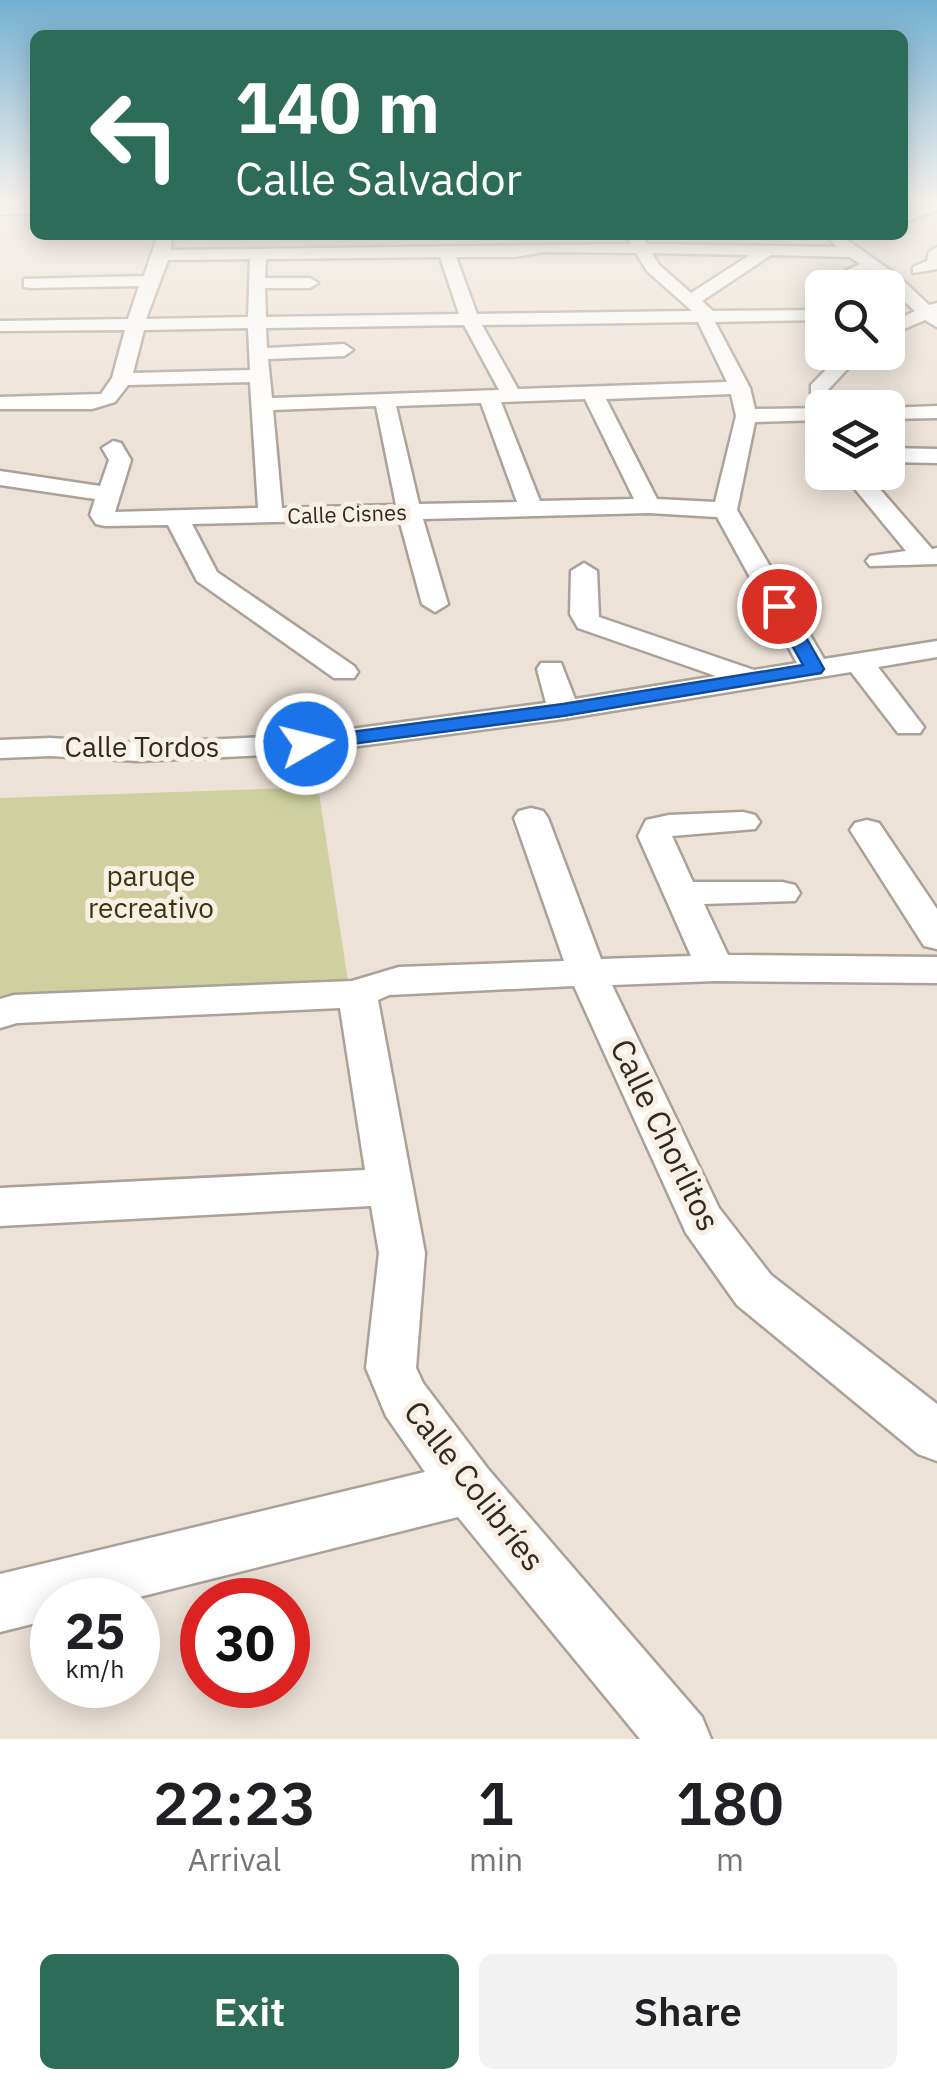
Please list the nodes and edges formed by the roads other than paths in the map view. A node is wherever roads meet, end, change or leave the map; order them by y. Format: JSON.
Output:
{"nodes":[{"id":1,"x":147,"y":284,"type":"edge"},
{"id":2,"x":256,"y":284,"type":"edge"},
{"id":3,"x":457,"y":284,"type":"edge"},
{"id":4,"x":671,"y":284,"type":"edge"},
{"id":5,"x":732,"y":284,"type":"edge"},
{"id":6,"x":898,"y":284,"type":"edge"},
{"id":7,"x":805,"y":297,"type":"edge"},
{"id":8,"x":702,"y":312,"type":"junction"},
{"id":9,"x":933,"y":314,"type":"edge"},
{"id":10,"x":766,"y":315,"type":"junction"},
{"id":11,"x":805,"y":315,"type":"edge"},
{"id":12,"x":905,"y":318,"type":"edge"},
{"id":13,"x":254,"y":320,"type":"junction"},
{"id":14,"x":470,"y":320,"type":"junction"},
{"id":15,"x":136,"y":322,"type":"junction"},
{"id":16,"x":0,"y":326,"type":"edge"},
{"id":17,"x":344,"y":350,"type":"dead end"},
{"id":18,"x":258,"y":365,"type":"junction"},
{"id":19,"x":836,"y":370,"type":"edge"},
{"id":20,"x":122,"y":379,"type":"junction"},
{"id":21,"x":740,"y":388,"type":"junction"},
{"id":22,"x":818,"y":389,"type":"dead end"},
{"id":23,"x":592,"y":392,"type":"junction"},
{"id":24,"x":500,"y":394,"type":"junction"},
{"id":25,"x":384,"y":397,"type":"junction"},
{"id":26,"x":936,"y":402,"type":"edge"},
{"id":27,"x":0,"y":403,"type":"edge"},
{"id":28,"x":265,"y":404,"type":"junction"},
{"id":29,"x":905,"y":409,"type":"edge"},
{"id":30,"x":805,"y":414,"type":"edge"},
{"id":31,"x":746,"y":416,"type":"junction"},
{"id":32,"x":113,"y":448,"type":"dead end"},
{"id":33,"x":905,"y":455,"type":"edge"},
{"id":34,"x":937,"y":456,"type":"edge"},
{"id":35,"x":0,"y":478,"type":"edge"},
{"id":36,"x":869,"y":490,"type":"edge"},
{"id":37,"x":108,"y":494,"type":"junction"},
{"id":38,"x":649,"y":506,"type":"junction"},
{"id":39,"x":532,"y":509,"type":"junction"},
{"id":40,"x":725,"y":510,"type":"junction"},
{"id":41,"x":409,"y":512,"type":"junction"},
{"id":42,"x":270,"y":516,"type":"junction"},
{"id":43,"x":176,"y":518,"type":"junction"},
{"id":44,"x":931,"y":557,"type":"edge"},
{"id":45,"x":879,"y":561,"type":"dead end"},
{"id":46,"x":584,"y":571,"type":"dead end"},
{"id":47,"x":435,"y":604,"type":"dead end"},
{"id":48,"x":937,"y":649,"type":"edge"},
{"id":49,"x":858,"y":661,"type":"junction"},
{"id":50,"x":552,"y":669,"type":"dead end"},
{"id":51,"x":815,"y":669,"type":"junction"},
{"id":52,"x":344,"y":672,"type":"dead end"},
{"id":53,"x":752,"y":679,"type":"junction"},
{"id":54,"x":563,"y":710,"type":"junction"},
{"id":55,"x":909,"y":727,"type":"dead end"},
{"id":56,"x":0,"y":749,"type":"edge"},
{"id":57,"x":531,"y":818,"type":"dead end"},
{"id":58,"x":743,"y":822,"type":"dead end"},
{"id":59,"x":868,"y":830,"type":"dead end"},
{"id":60,"x":679,"y":892,"type":"junction"},
{"id":61,"x":782,"y":893,"type":"dead end"},
{"id":62,"x":937,"y":937,"type":"edge"},
{"id":63,"x":715,"y":968,"type":"junction"},
{"id":64,"x":937,"y":970,"type":"edge"},
{"id":65,"x":588,"y":973,"type":"junction"},
{"id":66,"x":357,"y":994,"type":"junction"},
{"id":67,"x":0,"y":1014,"type":"edge"},
{"id":68,"x":391,"y":1187,"type":"junction"},
{"id":69,"x":0,"y":1207,"type":"edge"},
{"id":70,"x":937,"y":1436,"type":"edge"},
{"id":71,"x":469,"y":1488,"type":"junction"},
{"id":72,"x":0,"y":1603,"type":"edge"},
{"id":73,"x":680,"y":1739,"type":"edge"}],
"edges":[{"from":1,"to":15,"type":"street"},
{"from":2,"to":13,"type":"street"},
{"from":3,"to":14,"type":"street"},
{"from":4,"to":8,"type":"street"},
{"from":5,"to":8,"type":"street"},
{"from":6,"to":9,"type":"street"},
{"from":7,"to":10,"type":"street"},
{"from":8,"to":10,"type":"street"},
{"from":8,"to":14,"type":"street"},
{"from":8,"to":21,"type":"street"},
{"from":9,"to":12,"type":"street"},
{"from":10,"to":11,"type":"street"},
{"from":13,"to":14,"type":"street"},
{"from":13,"to":15,"type":"street"},
{"from":13,"to":18,"type":"street"},
{"from":14,"to":24,"type":"street"},
{"from":15,"to":16,"type":"street"},
{"from":15,"to":20,"type":"street"},
{"from":17,"to":18,"type":"street"},
{"from":18,"to":20,"type":"street"},
{"from":18,"to":28,"type":"street"},
{"from":19,"to":22,"type":"street"},
{"from":20,"to":27,"type":"street"},
{"from":21,"to":23,"type":"street"},
{"from":21,"to":31,"type":"street"},
{"from":23,"to":24,"type":"street"},
{"from":23,"to":38,"type":"street"},
{"from":24,"to":25,"type":"street"},
{"from":24,"to":39,"type":"street"},
{"from":25,"to":28,"type":"street"},
{"from":25,"to":41,"type":"street"},
{"from":26,"to":29,"type":"street"},
{"from":28,"to":42,"type":"street"},
{"from":30,"to":31,"type":"street"},
{"from":31,"to":40,"type":"street"},
{"from":32,"to":37,"type":"street"},
{"from":33,"to":34,"type":"street"},
{"from":35,"to":37,"type":"street"},
{"from":36,"to":44,"type":"street"},
{"from":37,"to":43,"type":"street","name":"Calle Cisnes"},
{"from":38,"to":39,"type":"street","name":"Calle Cisnes"},
{"from":38,"to":40,"type":"street","name":"Calle Cisnes"},
{"from":39,"to":41,"type":"street","name":"Calle Cisnes"},
{"from":40,"to":51,"type":"street"},
{"from":41,"to":42,"type":"street","name":"Calle Cisnes"},
{"from":41,"to":47,"type":"street"},
{"from":42,"to":43,"type":"street","name":"Calle Cisnes"},
{"from":43,"to":52,"type":"street"},
{"from":44,"to":45,"type":"street"},
{"from":46,"to":53,"type":"street"},
{"from":48,"to":49,"type":"street","name":"Calle Tordos"},
{"from":49,"to":51,"type":"street","name":"Calle Tordos"},
{"from":49,"to":55,"type":"street"},
{"from":50,"to":54,"type":"street"},
{"from":51,"to":53,"type":"street","name":"Calle Tordos"},
{"from":53,"to":54,"type":"street","name":"Calle Tordos"},
{"from":54,"to":56,"type":"street","name":"Calle Tordos"},
{"from":57,"to":65,"type":"street","name":"Calle Chorlitos"},
{"from":58,"to":60,"type":"street"},
{"from":59,"to":62,"type":"street"},
{"from":60,"to":61,"type":"street"},
{"from":60,"to":63,"type":"street"},
{"from":63,"to":64,"type":"street"},
{"from":63,"to":65,"type":"street"},
{"from":65,"to":66,"type":"street"},
{"from":65,"to":70,"type":"street","name":"Calle Chorlitos"},
{"from":66,"to":67,"type":"street"},
{"from":66,"to":68,"type":"street","name":"Calle Colibríes"},
{"from":68,"to":69,"type":"street"},
{"from":68,"to":71,"type":"street","name":"Calle Colibríes"},
{"from":71,"to":72,"type":"street"},
{"from":71,"to":73,"type":"street","name":"Calle Colibríes"}]}
